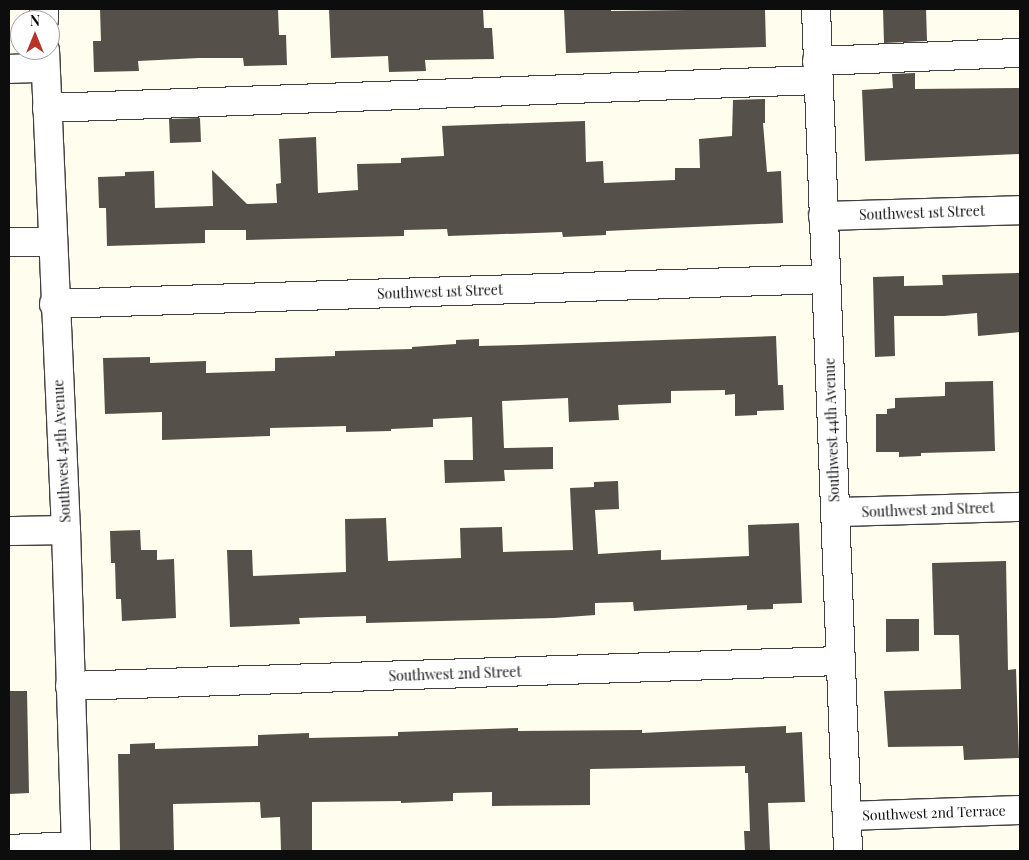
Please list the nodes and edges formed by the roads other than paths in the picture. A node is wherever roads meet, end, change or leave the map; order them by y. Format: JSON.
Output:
{"nodes":[{"id":1,"x":816,"y":9,"type":"edge"},
{"id":2,"x":1020,"y":53,"type":"edge"},
{"id":3,"x":41,"y":60,"type":"edge"},
{"id":4,"x":45,"y":60,"type":"edge"},
{"id":5,"x":9,"y":69,"type":"edge"},
{"id":6,"x":818,"y":70,"type":"junction"},
{"id":7,"x":47,"y":108,"type":"junction"},
{"id":8,"x":1020,"y":210,"type":"edge"},
{"id":9,"x":823,"y":216,"type":"junction"},
{"id":10,"x":9,"y":242,"type":"edge"},
{"id":11,"x":52,"y":242,"type":"junction"},
{"id":12,"x":826,"y":279,"type":"junction"},
{"id":13,"x":54,"y":304,"type":"junction"},
{"id":14,"x":1020,"y":507,"type":"edge"},
{"id":15,"x":836,"y":512,"type":"junction"},
{"id":16,"x":66,"y":530,"type":"junction"},
{"id":17,"x":9,"y":531,"type":"edge"},
{"id":18,"x":840,"y":662,"type":"junction"},
{"id":19,"x":70,"y":686,"type":"junction"},
{"id":20,"x":1020,"y":810,"type":"edge"},
{"id":21,"x":847,"y":816,"type":"junction"},
{"id":22,"x":9,"y":849,"type":"edge"},
{"id":23,"x":76,"y":849,"type":"edge"},
{"id":24,"x":848,"y":851,"type":"edge"}],
"edges":[{"from":1,"to":6,"type":"street","name":"Southwest 44th Avenue"},
{"from":2,"to":6,"type":"street"},
{"from":3,"to":5,"type":"street"},
{"from":4,"to":7,"type":"street","name":"Southwest 45th Avenue"},
{"from":6,"to":7,"type":"street"},
{"from":6,"to":9,"type":"street","name":"Southwest 44th Avenue"},
{"from":7,"to":11,"type":"street","name":"Southwest 45th Avenue"},
{"from":8,"to":9,"type":"street","name":"Southwest 1st Street"},
{"from":9,"to":12,"type":"street","name":"Southwest 44th Avenue"},
{"from":10,"to":11,"type":"street"},
{"from":11,"to":13,"type":"street","name":"Southwest 45th Avenue"},
{"from":12,"to":13,"type":"street","name":"Southwest 1st Street"},
{"from":12,"to":15,"type":"street","name":"Southwest 44th Avenue"},
{"from":13,"to":16,"type":"street","name":"Southwest 45th Avenue"},
{"from":14,"to":15,"type":"street","name":"Southwest 2nd Street"},
{"from":15,"to":18,"type":"street","name":"Southwest 44th Avenue"},
{"from":16,"to":17,"type":"street"},
{"from":16,"to":19,"type":"street","name":"Southwest 45th Avenue"},
{"from":18,"to":19,"type":"street","name":"Southwest 2nd Street"},
{"from":18,"to":21,"type":"street","name":"Southwest 44th Avenue"},
{"from":19,"to":23,"type":"street","name":"Southwest 45th Avenue"},
{"from":20,"to":21,"type":"street","name":"Southwest 2nd Terrace"},
{"from":21,"to":24,"type":"street","name":"Southwest 44th Avenue"},
{"from":22,"to":23,"type":"street"}]}
